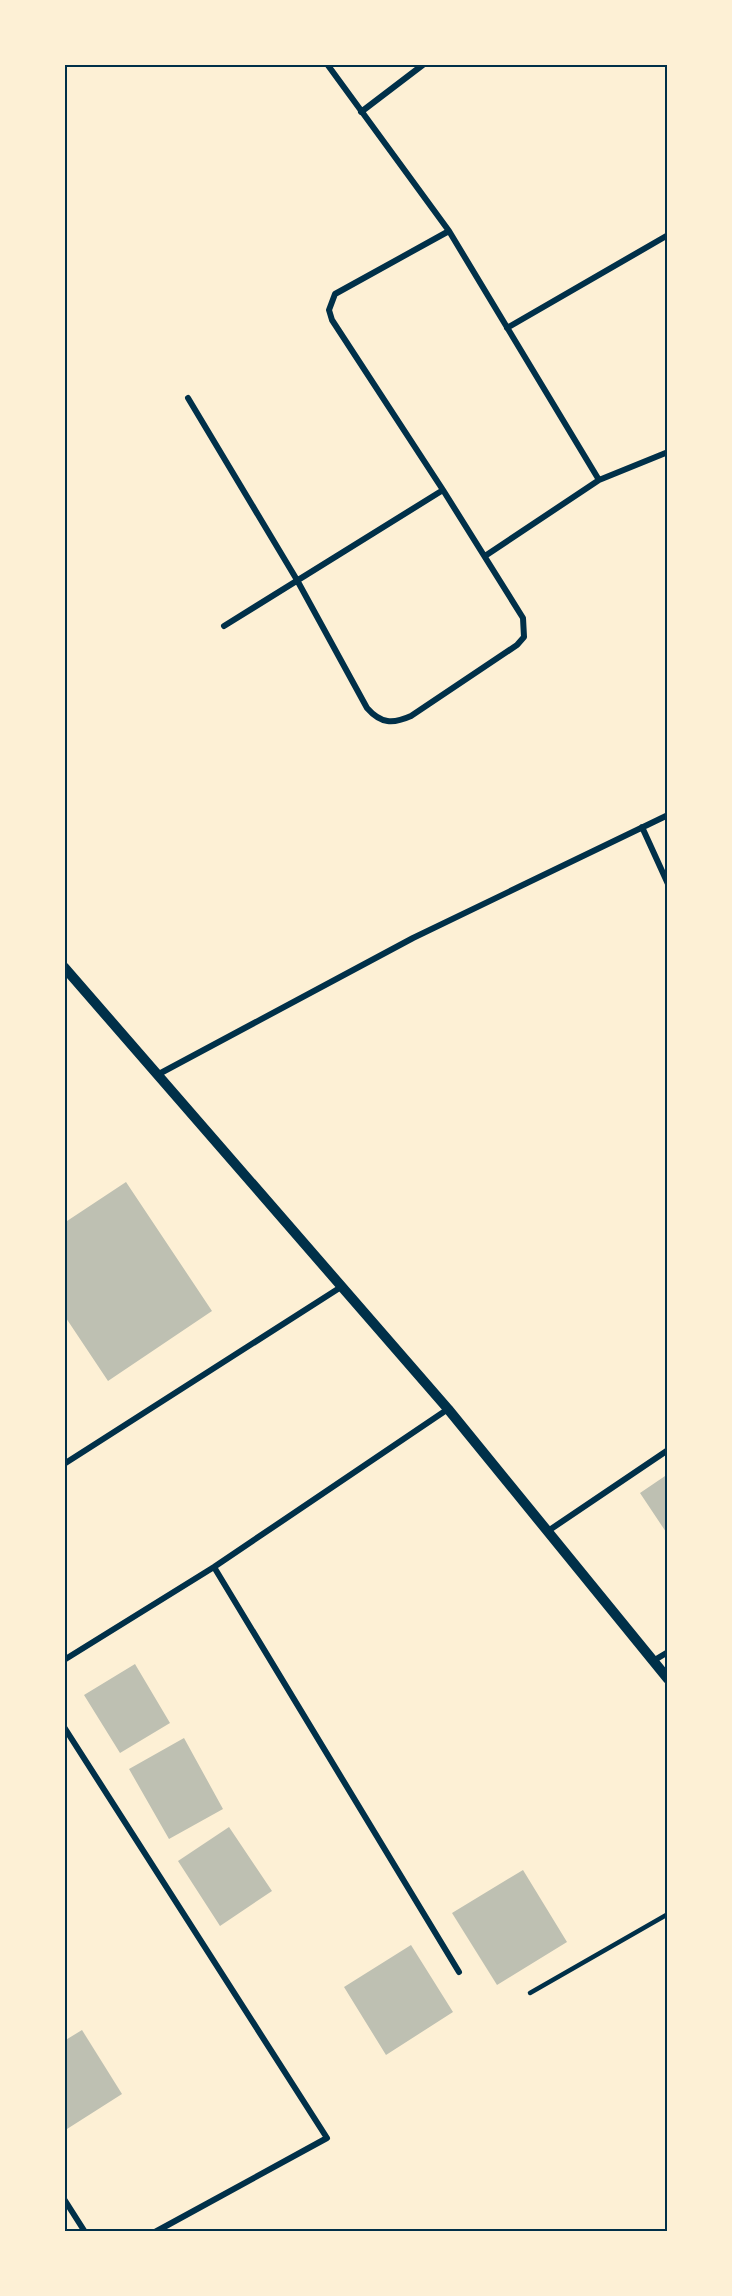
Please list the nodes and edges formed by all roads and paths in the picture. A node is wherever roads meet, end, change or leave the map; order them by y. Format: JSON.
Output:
{"nodes":[{"id":1,"x":327,"y":64,"type":"edge"},
{"id":2,"x":424,"y":64,"type":"edge"},
{"id":3,"x":361,"y":112,"type":"junction"},
{"id":4,"x":449,"y":231,"type":"junction"},
{"id":5,"x":668,"y":235,"type":"edge"},
{"id":6,"x":507,"y":328,"type":"junction"},
{"id":7,"x":188,"y":398,"type":"dead end"},
{"id":8,"x":668,"y":452,"type":"edge"},
{"id":9,"x":599,"y":480,"type":"junction"},
{"id":10,"x":443,"y":489,"type":"junction"},
{"id":11,"x":485,"y":556,"type":"junction"},
{"id":12,"x":297,"y":580,"type":"junction"},
{"id":13,"x":224,"y":626,"type":"dead end"},
{"id":14,"x":668,"y":815,"type":"edge"},
{"id":15,"x":642,"y":828,"type":"junction"},
{"id":16,"x":668,"y":884,"type":"edge"},
{"id":17,"x":64,"y":968,"type":"edge"},
{"id":18,"x":157,"y":1074,"type":"junction"},
{"id":19,"x":341,"y":1287,"type":"junction"},
{"id":20,"x":448,"y":1409,"type":"junction"},
{"id":21,"x":668,"y":1450,"type":"edge"},
{"id":22,"x":64,"y":1464,"type":"edge"},
{"id":23,"x":548,"y":1532,"type":"junction"},
{"id":24,"x":214,"y":1567,"type":"junction"},
{"id":25,"x":668,"y":1652,"type":"edge"},
{"id":26,"x":64,"y":1660,"type":"edge"},
{"id":27,"x":653,"y":1661,"type":"junction"},
{"id":28,"x":668,"y":1679,"type":"edge"},
{"id":29,"x":64,"y":1727,"type":"edge"},
{"id":30,"x":668,"y":1914,"type":"edge"},
{"id":31,"x":459,"y":1971,"type":"dead end"},
{"id":32,"x":530,"y":1992,"type":"dead end"},
{"id":33,"x":64,"y":2199,"type":"edge"},
{"id":34,"x":85,"y":2232,"type":"edge"},
{"id":35,"x":155,"y":2232,"type":"edge"}],
"edges":[{"from":1,"to":3,"type":"street"},
{"from":2,"to":3,"type":"street"},
{"from":3,"to":4,"type":"street"},
{"from":4,"to":6,"type":"street"},
{"from":4,"to":10,"type":"street"},
{"from":5,"to":6,"type":"street"},
{"from":6,"to":9,"type":"street"},
{"from":7,"to":12,"type":"street"},
{"from":8,"to":9,"type":"street"},
{"from":9,"to":11,"type":"street"},
{"from":10,"to":11,"type":"street"},
{"from":10,"to":12,"type":"street"},
{"from":11,"to":12,"type":"street"},
{"from":12,"to":13,"type":"street"},
{"from":14,"to":15,"type":"street"},
{"from":15,"to":16,"type":"street"},
{"from":15,"to":18,"type":"street"},
{"from":17,"to":18,"type":"street"},
{"from":18,"to":19,"type":"street"},
{"from":19,"to":20,"type":"street"},
{"from":19,"to":22,"type":"street"},
{"from":20,"to":23,"type":"street"},
{"from":20,"to":24,"type":"street"},
{"from":21,"to":23,"type":"street"},
{"from":23,"to":27,"type":"street"},
{"from":24,"to":26,"type":"street"},
{"from":24,"to":31,"type":"street"},
{"from":25,"to":27,"type":"street"},
{"from":27,"to":28,"type":"street"},
{"from":29,"to":35,"type":"street"},
{"from":30,"to":32,"type":"lane"},
{"from":33,"to":34,"type":"street"}]}
